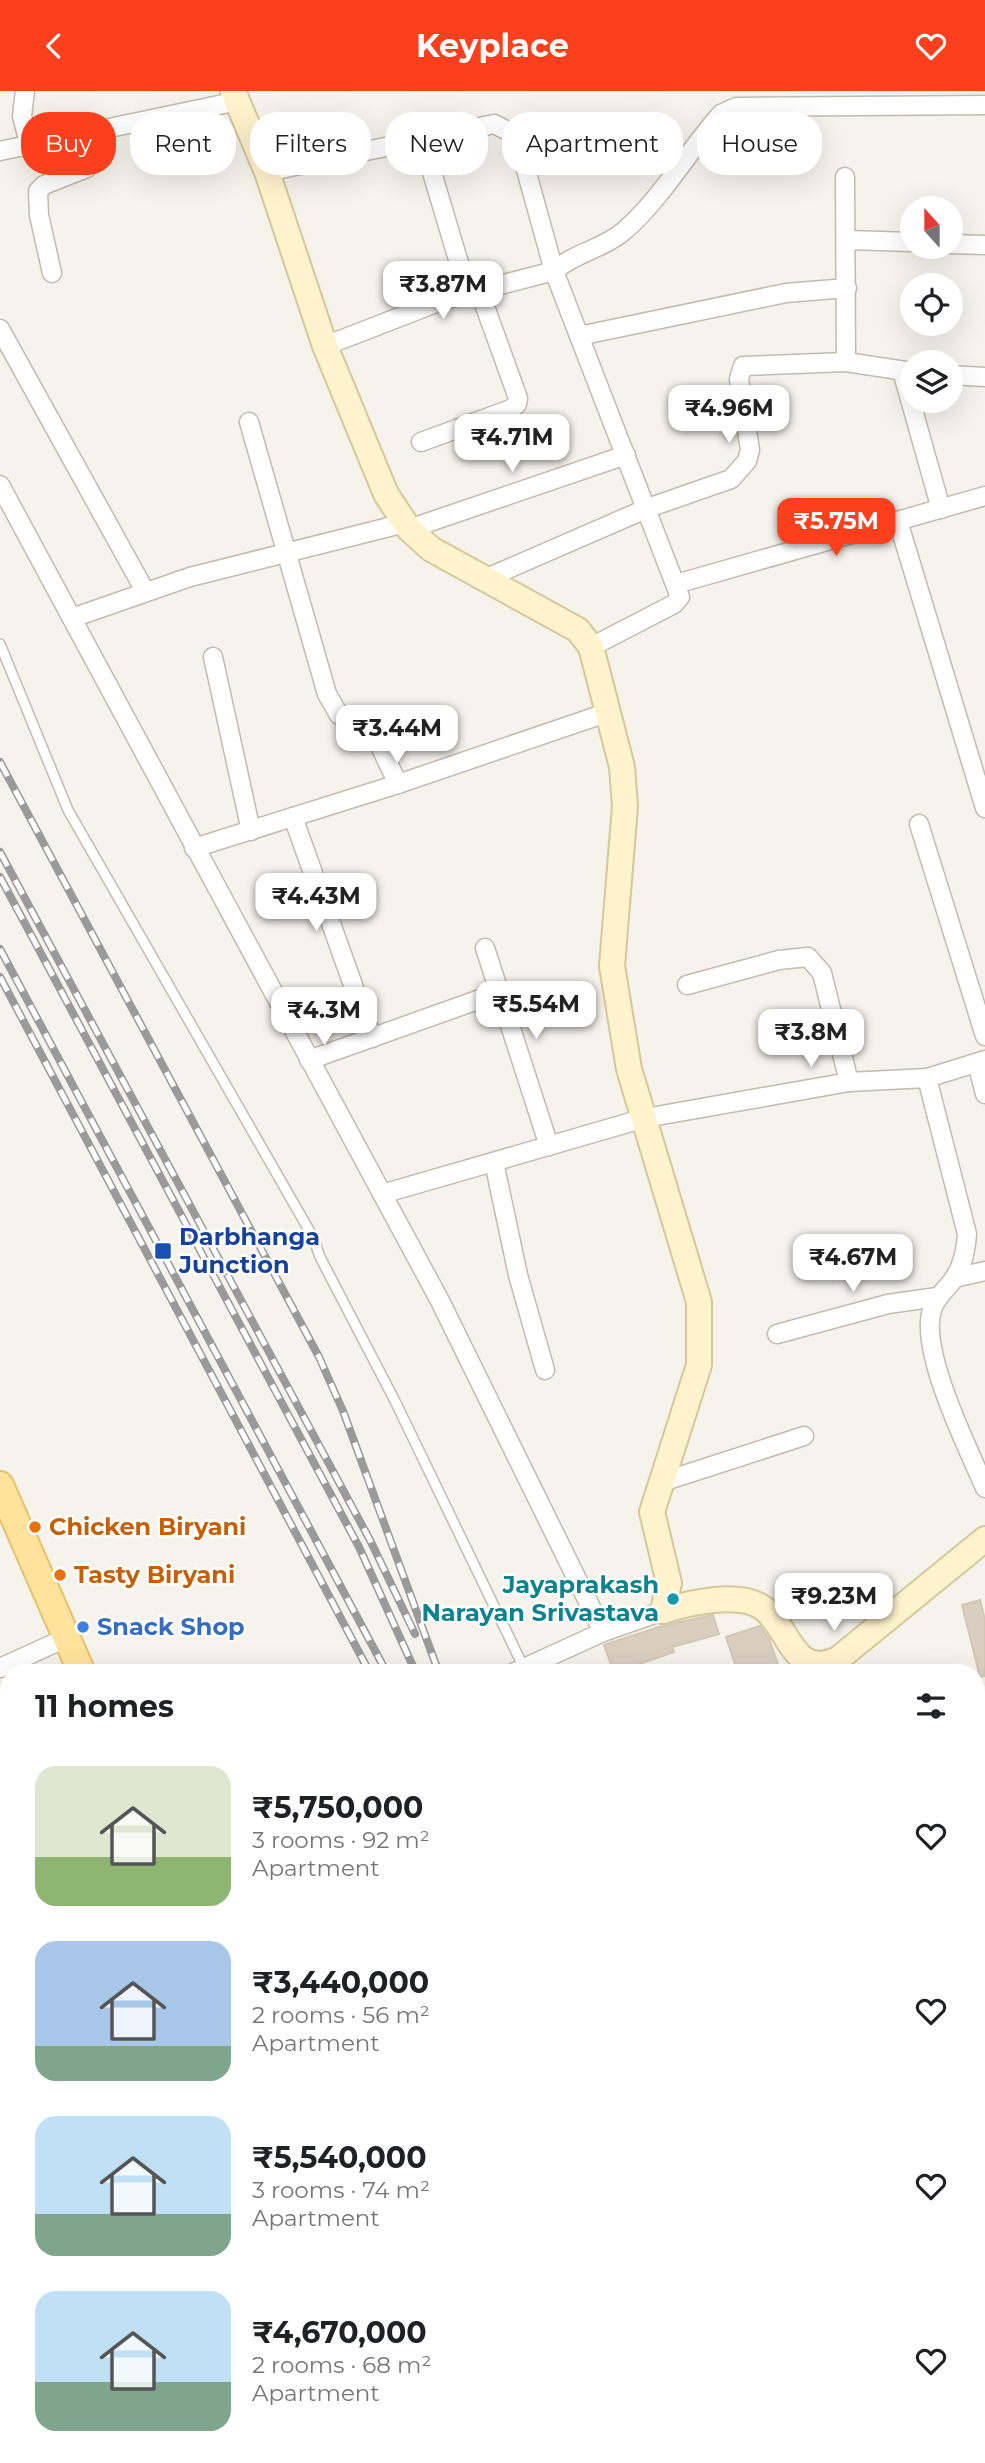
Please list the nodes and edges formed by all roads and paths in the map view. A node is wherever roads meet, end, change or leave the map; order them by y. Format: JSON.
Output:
{"nodes":[{"id":1,"x":25,"y":91,"type":"edge"},
{"id":2,"x":235,"y":96,"type":"edge"},
{"id":3,"x":985,"y":105,"type":"edge"},
{"id":4,"x":22,"y":112,"type":"edge"},
{"id":5,"x":116,"y":125,"type":"edge"},
{"id":6,"x":488,"y":125,"type":"edge"},
{"id":7,"x":250,"y":132,"type":"edge"},
{"id":8,"x":21,"y":145,"type":"edge"},
{"id":9,"x":0,"y":151,"type":"edge"},
{"id":10,"x":69,"y":175,"type":"edge"},
{"id":11,"x":268,"y":175,"type":"edge"},
{"id":12,"x":434,"y":175,"type":"edge"},
{"id":13,"x":845,"y":177,"type":"dead end"},
{"id":14,"x":848,"y":240,"type":"junction"},
{"id":15,"x":900,"y":242,"type":"edge"},
{"id":16,"x":963,"y":245,"type":"edge"},
{"id":17,"x":985,"y":246,"type":"edge"},
{"id":18,"x":554,"y":271,"type":"junction"},
{"id":19,"x":52,"y":273,"type":"dead end"},
{"id":20,"x":847,"y":288,"type":"junction"},
{"id":21,"x":474,"y":292,"type":"junction"},
{"id":22,"x":0,"y":329,"type":"edge"},
{"id":23,"x":579,"y":336,"type":"junction"},
{"id":24,"x":325,"y":346,"type":"junction"},
{"id":25,"x":846,"y":362,"type":"junction"},
{"id":26,"x":900,"y":370,"type":"edge"},
{"id":27,"x":963,"y":376,"type":"edge"},
{"id":28,"x":985,"y":377,"type":"edge"},
{"id":29,"x":917,"y":413,"type":"edge"},
{"id":30,"x":249,"y":422,"type":"dead end"},
{"id":31,"x":421,"y":442,"type":"dead end"},
{"id":32,"x":626,"y":455,"type":"junction"},
{"id":33,"x":0,"y":485,"type":"edge"},
{"id":34,"x":985,"y":496,"type":"edge"},
{"id":35,"x":648,"y":508,"type":"junction"},
{"id":36,"x":941,"y":509,"type":"junction"},
{"id":37,"x":898,"y":521,"type":"junction"},
{"id":38,"x":407,"y":526,"type":"junction"},
{"id":39,"x":289,"y":552,"type":"junction"},
{"id":40,"x":487,"y":578,"type":"junction"},
{"id":41,"x":676,"y":583,"type":"junction"},
{"id":42,"x":145,"y":591,"type":"junction"},
{"id":43,"x":72,"y":618,"type":"junction"},
{"id":44,"x":0,"y":644,"type":"edge"},
{"id":45,"x":591,"y":647,"type":"junction"},
{"id":46,"x":213,"y":657,"type":"dead end"},
{"id":47,"x":609,"y":712,"type":"junction"},
{"id":48,"x":398,"y":785,"type":"junction"},
{"id":49,"x":985,"y":808,"type":"edge"},
{"id":50,"x":293,"y":817,"type":"junction"},
{"id":51,"x":919,"y":824,"type":"dead end"},
{"id":52,"x":251,"y":831,"type":"junction"},
{"id":53,"x":194,"y":848,"type":"junction"},
{"id":54,"x":485,"y":948,"type":"dead end"},
{"id":55,"x":687,"y":985,"type":"dead end"},
{"id":56,"x":500,"y":992,"type":"junction"},
{"id":57,"x":985,"y":1036,"type":"edge"},
{"id":58,"x":372,"y":1038,"type":"junction"},
{"id":59,"x":309,"y":1060,"type":"junction"},
{"id":60,"x":981,"y":1061,"type":"edge"},
{"id":61,"x":926,"y":1078,"type":"junction"},
{"id":62,"x":849,"y":1082,"type":"junction"},
{"id":63,"x":985,"y":1094,"type":"edge"},
{"id":64,"x":645,"y":1118,"type":"junction"},
{"id":65,"x":549,"y":1146,"type":"junction"},
{"id":66,"x":494,"y":1162,"type":"junction"},
{"id":67,"x":382,"y":1194,"type":"junction"},
{"id":68,"x":985,"y":1271,"type":"edge"},
{"id":69,"x":954,"y":1278,"type":"junction"},
{"id":70,"x":937,"y":1297,"type":"junction"},
{"id":71,"x":777,"y":1333,"type":"dead end"},
{"id":72,"x":545,"y":1370,"type":"dead end"},
{"id":73,"x":804,"y":1436,"type":"dead end"},
{"id":74,"x":662,"y":1482,"type":"junction"},
{"id":75,"x":0,"y":1485,"type":"edge"},
{"id":76,"x":985,"y":1488,"type":"edge"},
{"id":77,"x":985,"y":1539,"type":"edge"},
{"id":78,"x":669,"y":1583,"type":"junction"},
{"id":79,"x":691,"y":1602,"type":"junction"},
{"id":80,"x":663,"y":1611,"type":"junction"},
{"id":81,"x":603,"y":1632,"type":"junction"},
{"id":82,"x":66,"y":1638,"type":"junction"},
{"id":83,"x":9,"y":1664,"type":"edge"},
{"id":84,"x":78,"y":1664,"type":"edge"},
{"id":85,"x":516,"y":1664,"type":"edge"},
{"id":86,"x":534,"y":1664,"type":"edge"},
{"id":87,"x":806,"y":1664,"type":"edge"},
{"id":88,"x":827,"y":1664,"type":"edge"}],
"edges":[{"from":1,"to":4,"type":"street"},
{"from":2,"to":5,"type":"street"},
{"from":2,"to":7,"type":"main road"},
{"from":3,"to":18,"type":"street"},
{"from":6,"to":18,"type":"street"},
{"from":8,"to":9,"type":"street"},
{"from":10,"to":19,"type":"street"},
{"from":11,"to":24,"type":"main road"},
{"from":12,"to":21,"type":"street"},
{"from":13,"to":14,"type":"street"},
{"from":14,"to":15,"type":"street"},
{"from":14,"to":20,"type":"street"},
{"from":16,"to":17,"type":"street"},
{"from":18,"to":21,"type":"street"},
{"from":18,"to":23,"type":"street"},
{"from":20,"to":23,"type":"street"},
{"from":20,"to":25,"type":"street"},
{"from":21,"to":24,"type":"street"},
{"from":21,"to":31,"type":"street"},
{"from":22,"to":42,"type":"street"},
{"from":23,"to":32,"type":"street"},
{"from":24,"to":38,"type":"main road"},
{"from":25,"to":26,"type":"street"},
{"from":25,"to":35,"type":"street"},
{"from":27,"to":28,"type":"street"},
{"from":29,"to":36,"type":"street"},
{"from":30,"to":39,"type":"street"},
{"from":32,"to":35,"type":"street"},
{"from":32,"to":38,"type":"street"},
{"from":33,"to":43,"type":"street"},
{"from":34,"to":36,"type":"street"},
{"from":35,"to":40,"type":"street"},
{"from":35,"to":41,"type":"street"},
{"from":36,"to":37,"type":"street"},
{"from":37,"to":41,"type":"street"},
{"from":37,"to":49,"type":"street"},
{"from":38,"to":39,"type":"street"},
{"from":38,"to":40,"type":"main road"},
{"from":39,"to":42,"type":"street"},
{"from":39,"to":48,"type":"street"},
{"from":40,"to":45,"type":"main road"},
{"from":41,"to":45,"type":"street"},
{"from":42,"to":43,"type":"street"},
{"from":43,"to":53,"type":"street"},
{"from":44,"to":85,"type":"lane"},
{"from":45,"to":47,"type":"main road"},
{"from":46,"to":52,"type":"street"},
{"from":47,"to":48,"type":"street"},
{"from":47,"to":64,"type":"main road"},
{"from":48,"to":50,"type":"street"},
{"from":50,"to":52,"type":"street"},
{"from":50,"to":58,"type":"street"},
{"from":51,"to":57,"type":"street"},
{"from":52,"to":53,"type":"street"},
{"from":53,"to":59,"type":"street"},
{"from":54,"to":56,"type":"street"},
{"from":55,"to":62,"type":"street"},
{"from":56,"to":58,"type":"street"},
{"from":56,"to":65,"type":"street"},
{"from":58,"to":59,"type":"street"},
{"from":59,"to":67,"type":"street"},
{"from":60,"to":61,"type":"street"},
{"from":60,"to":63,"type":"street"},
{"from":61,"to":62,"type":"street"},
{"from":61,"to":69,"type":"street"},
{"from":62,"to":64,"type":"street"},
{"from":64,"to":65,"type":"street"},
{"from":64,"to":74,"type":"main road"},
{"from":65,"to":66,"type":"street"},
{"from":66,"to":67,"type":"street"},
{"from":66,"to":72,"type":"street"},
{"from":67,"to":81,"type":"street"},
{"from":68,"to":69,"type":"street"},
{"from":69,"to":70,"type":"street"},
{"from":70,"to":71,"type":"street"},
{"from":70,"to":76,"type":"street"},
{"from":73,"to":74,"type":"street"},
{"from":74,"to":78,"type":"main road"},
{"from":75,"to":82,"type":"main road"},
{"from":77,"to":88,"type":"main road"},
{"from":78,"to":79,"type":"main road"},
{"from":78,"to":80,"type":"main road"},
{"from":79,"to":80,"type":"main road"},
{"from":79,"to":87,"type":"main road"},
{"from":80,"to":81,"type":"street"},
{"from":81,"to":86,"type":"street"},
{"from":82,"to":83,"type":"street"},
{"from":82,"to":84,"type":"main road"}]}
